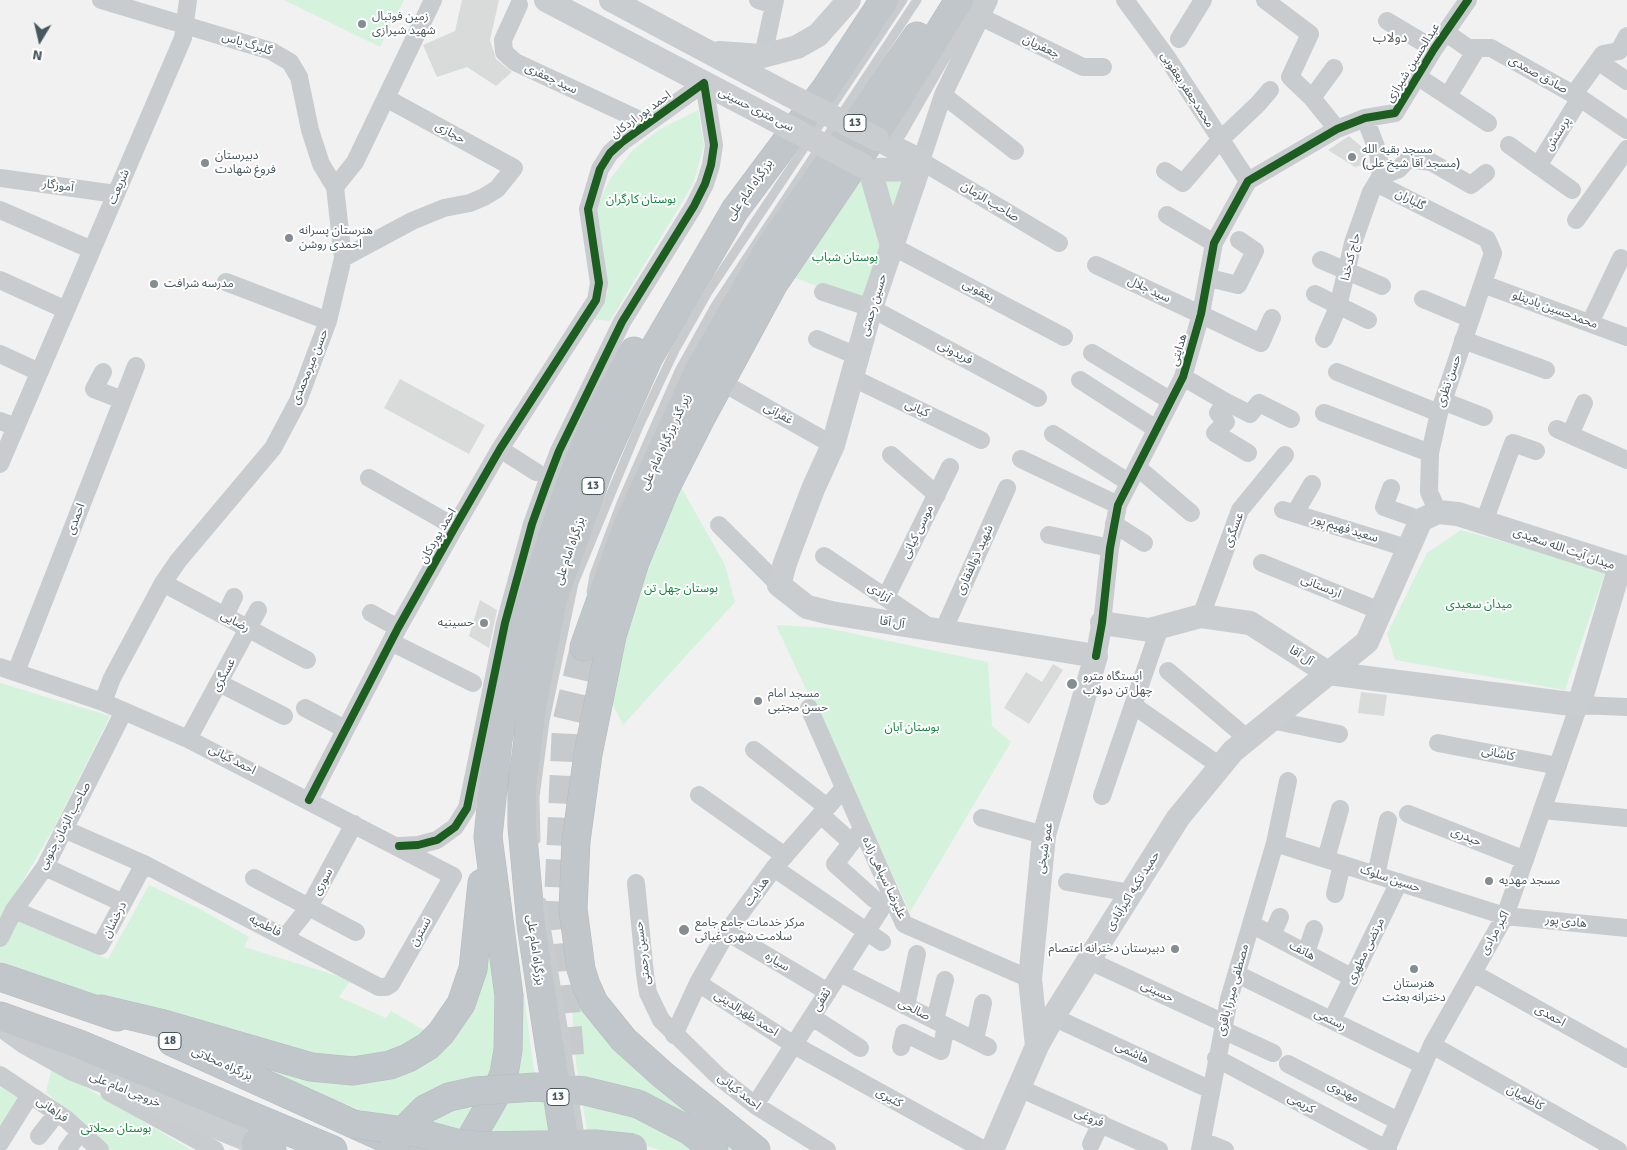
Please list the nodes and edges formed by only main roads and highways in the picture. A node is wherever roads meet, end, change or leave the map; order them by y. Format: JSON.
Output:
{"nodes":[{"id":1,"x":546,"y":0,"type":"edge"},
{"id":2,"x":611,"y":0,"type":"edge"},
{"id":3,"x":849,"y":0,"type":"edge"},
{"id":4,"x":884,"y":0,"type":"edge"},
{"id":5,"x":942,"y":0,"type":"edge"},
{"id":6,"x":959,"y":0,"type":"edge"},
{"id":7,"x":706,"y":51,"type":"junction"},
{"id":8,"x":920,"y":165,"type":"junction"},
{"id":9,"x":866,"y":168,"type":"junction"},
{"id":10,"x":735,"y":210,"type":"junction"},
{"id":11,"x":892,"y":246,"type":"junction"},
{"id":12,"x":1625,"y":562,"type":"edge"},
{"id":13,"x":780,"y":585,"type":"joint"},
{"id":14,"x":1102,"y":623,"type":"road end"},
{"id":15,"x":584,"y":644,"type":"tunnel mouth"},
{"id":16,"x":1096,"y":656,"type":"joint"},
{"id":17,"x":1328,"y":673,"type":"junction"},
{"id":18,"x":588,"y":754,"type":"junction"},
{"id":19,"x":488,"y":850,"type":"junction"},
{"id":20,"x":0,"y":977,"type":"edge"},
{"id":21,"x":101,"y":1010,"type":"junction"},
{"id":22,"x":0,"y":1016,"type":"edge"},
{"id":23,"x":0,"y":1024,"type":"edge"},
{"id":24,"x":1037,"y":1046,"type":"junction"},
{"id":25,"x":344,"y":1120,"type":"junction"},
{"id":26,"x":264,"y":1148,"type":"edge"},
{"id":27,"x":637,"y":1149,"type":"edge"},
{"id":28,"x":333,"y":1150,"type":"edge"},
{"id":29,"x":392,"y":1150,"type":"edge"},
{"id":30,"x":411,"y":1150,"type":"edge"},
{"id":31,"x":464,"y":1150,"type":"edge"},
{"id":32,"x":566,"y":1150,"type":"edge"},
{"id":33,"x":714,"y":1150,"type":"edge"},
{"id":34,"x":756,"y":1150,"type":"edge"},
{"id":35,"x":776,"y":1150,"type":"edge"},
{"id":36,"x":992,"y":1150,"type":"edge"}],
"edges":[{"from":1,"to":9,"type":"main road","name":"سی متری حسینی","bridge":true},
{"from":2,"to":7,"type":"main road"},
{"from":3,"to":7,"type":"main road"},
{"from":4,"to":10,"type":"highway","name":"بزرگراه امام علی","number":"13"},
{"from":5,"to":15,"type":"highway","name":"زیر گذر بزرگراه امام علی","number":"13"},
{"from":6,"to":18,"type":"highway"},
{"from":7,"to":8,"type":"main road","bridge":true},
{"from":8,"to":9,"type":"main road","name":"سی متری حسینی"},
{"from":8,"to":11,"type":"main road","name":"حسین رحمتی"},
{"from":9,"to":11,"type":"main road"},
{"from":10,"to":19,"type":"highway"},
{"from":10,"to":32,"type":"highway","name":"بزرگراه امام علی","number":"13","bridge":true},
{"from":11,"to":13,"type":"main road","name":"حسین رحمتی"},
{"from":12,"to":17,"type":"main road","name":"میدان آیت الله سعیدی"},
{"from":12,"to":17,"type":"main road","name":"میدان آیت الله سعیدی"},
{"from":13,"to":16,"type":"main road","name":"آل آقا"},
{"from":14,"to":17,"type":"main road","name":"آل آقا"},
{"from":16,"to":24,"type":"main road","name":"عمو شیخی"},
{"from":17,"to":24,"type":"main road","name":"حمید تکیه اکبرآبادی"},
{"from":18,"to":34,"type":"highway"},
{"from":18,"to":35,"type":"highway"},
{"from":19,"to":21,"type":"highway"},
{"from":19,"to":31,"type":"highway"},
{"from":20,"to":21,"type":"highway","name":"بزرگراه محلاتی","number":"18"},
{"from":21,"to":25,"type":"highway","name":"بزرگراه محلاتی","number":"18"},
{"from":22,"to":28,"type":"highway"},
{"from":23,"to":26,"type":"main road","name":"خروجی امام علی"},
{"from":24,"to":36,"type":"main road","name":"حمید تکیه اکبرآبادی"},
{"from":25,"to":27,"type":"highway","bridge":true},
{"from":25,"to":30,"type":"highway","name":"بزرگراه محلاتی","number":"18","bridge":true},
{"from":29,"to":33,"type":"highway","bridge":true}]}
